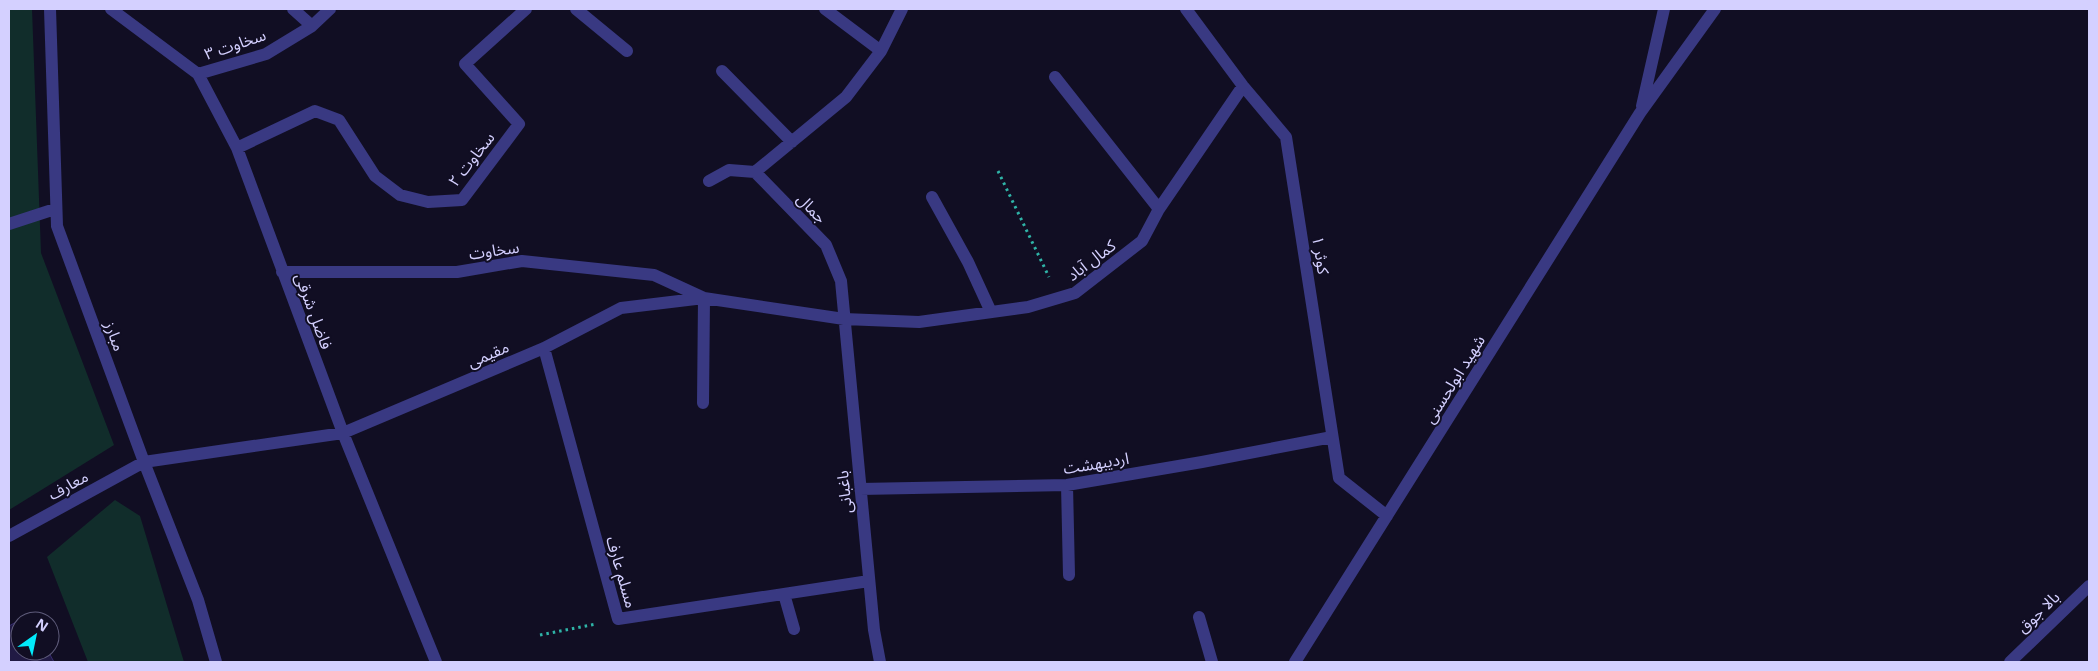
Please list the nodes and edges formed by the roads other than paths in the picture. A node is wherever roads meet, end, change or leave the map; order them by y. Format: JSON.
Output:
{"nodes":[{"id":1,"x":50,"y":9,"type":"edge"},
{"id":2,"x":112,"y":9,"type":"edge"},
{"id":3,"x":293,"y":9,"type":"edge"},
{"id":4,"x":330,"y":9,"type":"edge"},
{"id":5,"x":526,"y":9,"type":"edge"},
{"id":6,"x":576,"y":9,"type":"edge"},
{"id":7,"x":825,"y":9,"type":"edge"},
{"id":8,"x":902,"y":9,"type":"edge"},
{"id":9,"x":1186,"y":9,"type":"edge"},
{"id":10,"x":1664,"y":9,"type":"edge"},
{"id":11,"x":1716,"y":9,"type":"edge"},
{"id":12,"x":591,"y":13,"type":"edge"},
{"id":13,"x":312,"y":26,"type":"junction"},
{"id":14,"x":627,"y":51,"type":"dead end"},
{"id":15,"x":881,"y":51,"type":"junction"},
{"id":16,"x":722,"y":71,"type":"dead end"},
{"id":17,"x":198,"y":74,"type":"junction"},
{"id":18,"x":1055,"y":77,"type":"dead end"},
{"id":19,"x":1244,"y":86,"type":"junction"},
{"id":20,"x":1640,"y":114,"type":"junction"},
{"id":21,"x":792,"y":142,"type":"junction"},
{"id":22,"x":237,"y":148,"type":"junction"},
{"id":23,"x":755,"y":172,"type":"junction"},
{"id":24,"x":709,"y":181,"type":"dead end"},
{"id":25,"x":932,"y":197,"type":"dead end"},
{"id":26,"x":55,"y":209,"type":"junction"},
{"id":27,"x":1159,"y":209,"type":"junction"},
{"id":28,"x":9,"y":224,"type":"edge"},
{"id":29,"x":282,"y":272,"type":"junction"},
{"id":30,"x":704,"y":298,"type":"junction"},
{"id":31,"x":991,"y":312,"type":"junction"},
{"id":32,"x":844,"y":319,"type":"junction"},
{"id":33,"x":544,"y":348,"type":"junction"},
{"id":34,"x":704,"y":403,"type":"dead end"},
{"id":35,"x":343,"y":433,"type":"junction"},
{"id":36,"x":1332,"y":437,"type":"junction"},
{"id":37,"x":144,"y":462,"type":"junction"},
{"id":38,"x":1067,"y":485,"type":"junction"},
{"id":39,"x":860,"y":489,"type":"junction"},
{"id":40,"x":1387,"y":516,"type":"junction"},
{"id":41,"x":9,"y":536,"type":"edge"},
{"id":42,"x":1069,"y":575,"type":"dead end"},
{"id":43,"x":869,"y":581,"type":"junction"},
{"id":44,"x":2089,"y":586,"type":"edge"},
{"id":45,"x":784,"y":594,"type":"junction"},
{"id":46,"x":1199,"y":617,"type":"dead end"},
{"id":47,"x":794,"y":629,"type":"dead end"},
{"id":48,"x":216,"y":662,"type":"edge"},
{"id":49,"x":436,"y":662,"type":"edge"},
{"id":50,"x":880,"y":662,"type":"edge"},
{"id":51,"x":1212,"y":662,"type":"edge"},
{"id":52,"x":1295,"y":662,"type":"edge"},
{"id":53,"x":2010,"y":662,"type":"edge"}],
"edges":[{"from":1,"to":26,"type":"street","name":"مبارز"},
{"from":2,"to":17,"type":"street","name":"فاضل شرقی"},
{"from":3,"to":13,"type":"street"},
{"from":4,"to":13,"type":"street","name":"سخاوت ۳"},
{"from":5,"to":22,"type":"street","name":"سخاوت ۲"},
{"from":6,"to":12,"type":"street"},
{"from":7,"to":15,"type":"street"},
{"from":8,"to":15,"type":"street"},
{"from":9,"to":19,"type":"street","name":"کوثر ۱"},
{"from":10,"to":20,"type":"street"},
{"from":11,"to":20,"type":"street","name":"شهید ابولحسنی"},
{"from":12,"to":14,"type":"street"},
{"from":13,"to":17,"type":"street","name":"سخاوت ۳"},
{"from":15,"to":21,"type":"street"},
{"from":16,"to":21,"type":"street"},
{"from":17,"to":22,"type":"street","name":"فاضل شرقی"},
{"from":18,"to":27,"type":"street"},
{"from":19,"to":27,"type":"street","name":"کمال آباد"},
{"from":19,"to":36,"type":"street","name":"کوثر ۱"},
{"from":20,"to":40,"type":"street","name":"شهید ابولحسنی"},
{"from":21,"to":23,"type":"street"},
{"from":22,"to":29,"type":"street","name":"فاضل شرقی"},
{"from":23,"to":24,"type":"street"},
{"from":23,"to":32,"type":"street","name":"جمال"},
{"from":25,"to":31,"type":"street"},
{"from":26,"to":28,"type":"street"},
{"from":26,"to":37,"type":"street","name":"مبارز"},
{"from":27,"to":31,"type":"street","name":"کمال آباد"},
{"from":29,"to":30,"type":"street","name":"سخاوت"},
{"from":29,"to":35,"type":"street","name":"فاضل شرقی"},
{"from":30,"to":32,"type":"street","name":"مقیمی"},
{"from":30,"to":33,"type":"street","name":"مقیمی"},
{"from":30,"to":34,"type":"street"},
{"from":31,"to":32,"type":"street","name":"کمال آباد"},
{"from":32,"to":39,"type":"street","name":"باغبانی"},
{"from":33,"to":35,"type":"street","name":"مقیمی"},
{"from":33,"to":45,"type":"street","name":"مسلم عارف"},
{"from":35,"to":37,"type":"street","name":"مقیمی"},
{"from":35,"to":49,"type":"street","name":"فاضل شرقی"},
{"from":36,"to":38,"type":"street","name":"اردیبهشت"},
{"from":36,"to":40,"type":"street","name":"کوثر ۱"},
{"from":37,"to":41,"type":"street","name":"معارف"},
{"from":37,"to":48,"type":"street","name":"مبارز"},
{"from":38,"to":39,"type":"street","name":"اردیبهشت"},
{"from":38,"to":42,"type":"street"},
{"from":39,"to":43,"type":"street","name":"باغبانی"},
{"from":40,"to":52,"type":"street","name":"شهید ابولحسنی"},
{"from":43,"to":45,"type":"street","name":"مسلم عارف"},
{"from":43,"to":50,"type":"street","name":"باغبانی"},
{"from":44,"to":53,"type":"street","name":"بالا جوق"},
{"from":45,"to":47,"type":"street"},
{"from":46,"to":51,"type":"street"}]}
